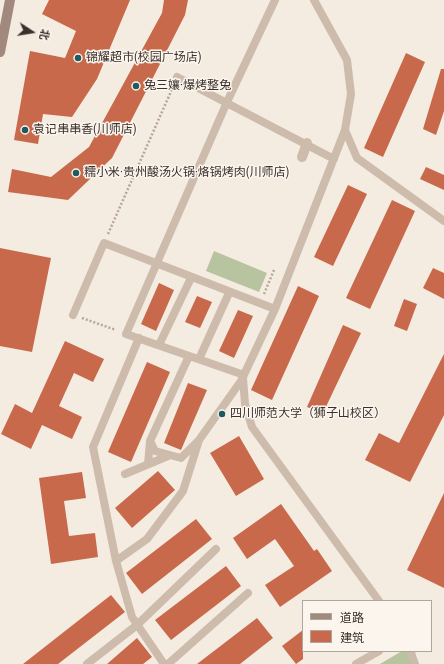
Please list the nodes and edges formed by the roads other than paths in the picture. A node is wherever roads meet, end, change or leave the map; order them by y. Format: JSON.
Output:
{"nodes":[{"id":1,"x":10,"y":0,"type":"edge"},
{"id":2,"x":275,"y":0,"type":"edge"},
{"id":3,"x":314,"y":0,"type":"edge"},
{"id":4,"x":0,"y":52,"type":"edge"},
{"id":5,"x":177,"y":77,"type":"road end"},
{"id":6,"x":227,"y":102,"type":"junction"},
{"id":7,"x":345,"y":130,"type":"junction"},
{"id":8,"x":307,"y":143,"type":"junction"},
{"id":9,"x":302,"y":157,"type":"dead end"},
{"id":10,"x":334,"y":159,"type":"junction"},
{"id":11,"x":444,"y":221,"type":"edge"},
{"id":12,"x":156,"y":264,"type":"junction"},
{"id":13,"x":191,"y":278,"type":"junction"},
{"id":14,"x":229,"y":293,"type":"junction"},
{"id":15,"x":275,"y":309,"type":"junction"},
{"id":16,"x":73,"y":315,"type":"road end"},
{"id":17,"x":139,"y":338,"type":"junction"},
{"id":18,"x":159,"y":345,"type":"junction"},
{"id":19,"x":188,"y":356,"type":"junction"},
{"id":20,"x":198,"y":359,"type":"junction"},
{"id":21,"x":243,"y":376,"type":"junction"},
{"id":22,"x":199,"y":440,"type":"junction"},
{"id":23,"x":150,"y":441,"type":"junction"},
{"id":24,"x":168,"y":456,"type":"junction"},
{"id":25,"x":148,"y":464,"type":"junction"},
{"id":26,"x":125,"y":474,"type":"dead end"},
{"id":27,"x":216,"y":549,"type":"dead end"},
{"id":28,"x":116,"y":561,"type":"junction"},
{"id":29,"x":248,"y":593,"type":"dead end"},
{"id":30,"x":378,"y":600,"type":"edge"},
{"id":31,"x":137,"y":625,"type":"junction"},
{"id":32,"x":377,"y":652,"type":"edge"},
{"id":33,"x":410,"y":652,"type":"edge"},
{"id":34,"x":87,"y":664,"type":"edge"},
{"id":35,"x":164,"y":664,"type":"edge"},
{"id":36,"x":168,"y":664,"type":"edge"},
{"id":37,"x":356,"y":664,"type":"edge"},
{"id":38,"x":415,"y":664,"type":"edge"}],
"edges":[{"from":1,"to":4,"type":"main road"},
{"from":2,"to":6,"type":"lane"},
{"from":3,"to":7,"type":"lane"},
{"from":5,"to":6,"type":"lane"},
{"from":6,"to":8,"type":"lane"},
{"from":6,"to":12,"type":"lane"},
{"from":7,"to":10,"type":"lane"},
{"from":7,"to":11,"type":"lane"},
{"from":8,"to":9,"type":"street"},
{"from":8,"to":10,"type":"lane"},
{"from":10,"to":15,"type":"lane"},
{"from":12,"to":13,"type":"lane"},
{"from":12,"to":16,"type":"lane"},
{"from":12,"to":17,"type":"lane"},
{"from":13,"to":14,"type":"lane"},
{"from":13,"to":18,"type":"lane"},
{"from":14,"to":15,"type":"lane"},
{"from":14,"to":20,"type":"lane"},
{"from":15,"to":21,"type":"lane"},
{"from":17,"to":18,"type":"lane"},
{"from":17,"to":28,"type":"lane"},
{"from":18,"to":19,"type":"lane"},
{"from":19,"to":20,"type":"lane"},
{"from":19,"to":23,"type":"lane"},
{"from":20,"to":21,"type":"lane"},
{"from":21,"to":22,"type":"lane"},
{"from":21,"to":30,"type":"lane"},
{"from":22,"to":24,"type":"lane"},
{"from":22,"to":28,"type":"lane"},
{"from":23,"to":24,"type":"lane"},
{"from":23,"to":25,"type":"lane"},
{"from":24,"to":25,"type":"lane"},
{"from":25,"to":26,"type":"lane"},
{"from":27,"to":31,"type":"lane"},
{"from":28,"to":31,"type":"lane"},
{"from":29,"to":36,"type":"lane"},
{"from":31,"to":34,"type":"lane"},
{"from":31,"to":35,"type":"lane"},
{"from":32,"to":37,"type":"lane"},
{"from":33,"to":38,"type":"lane"}]}
